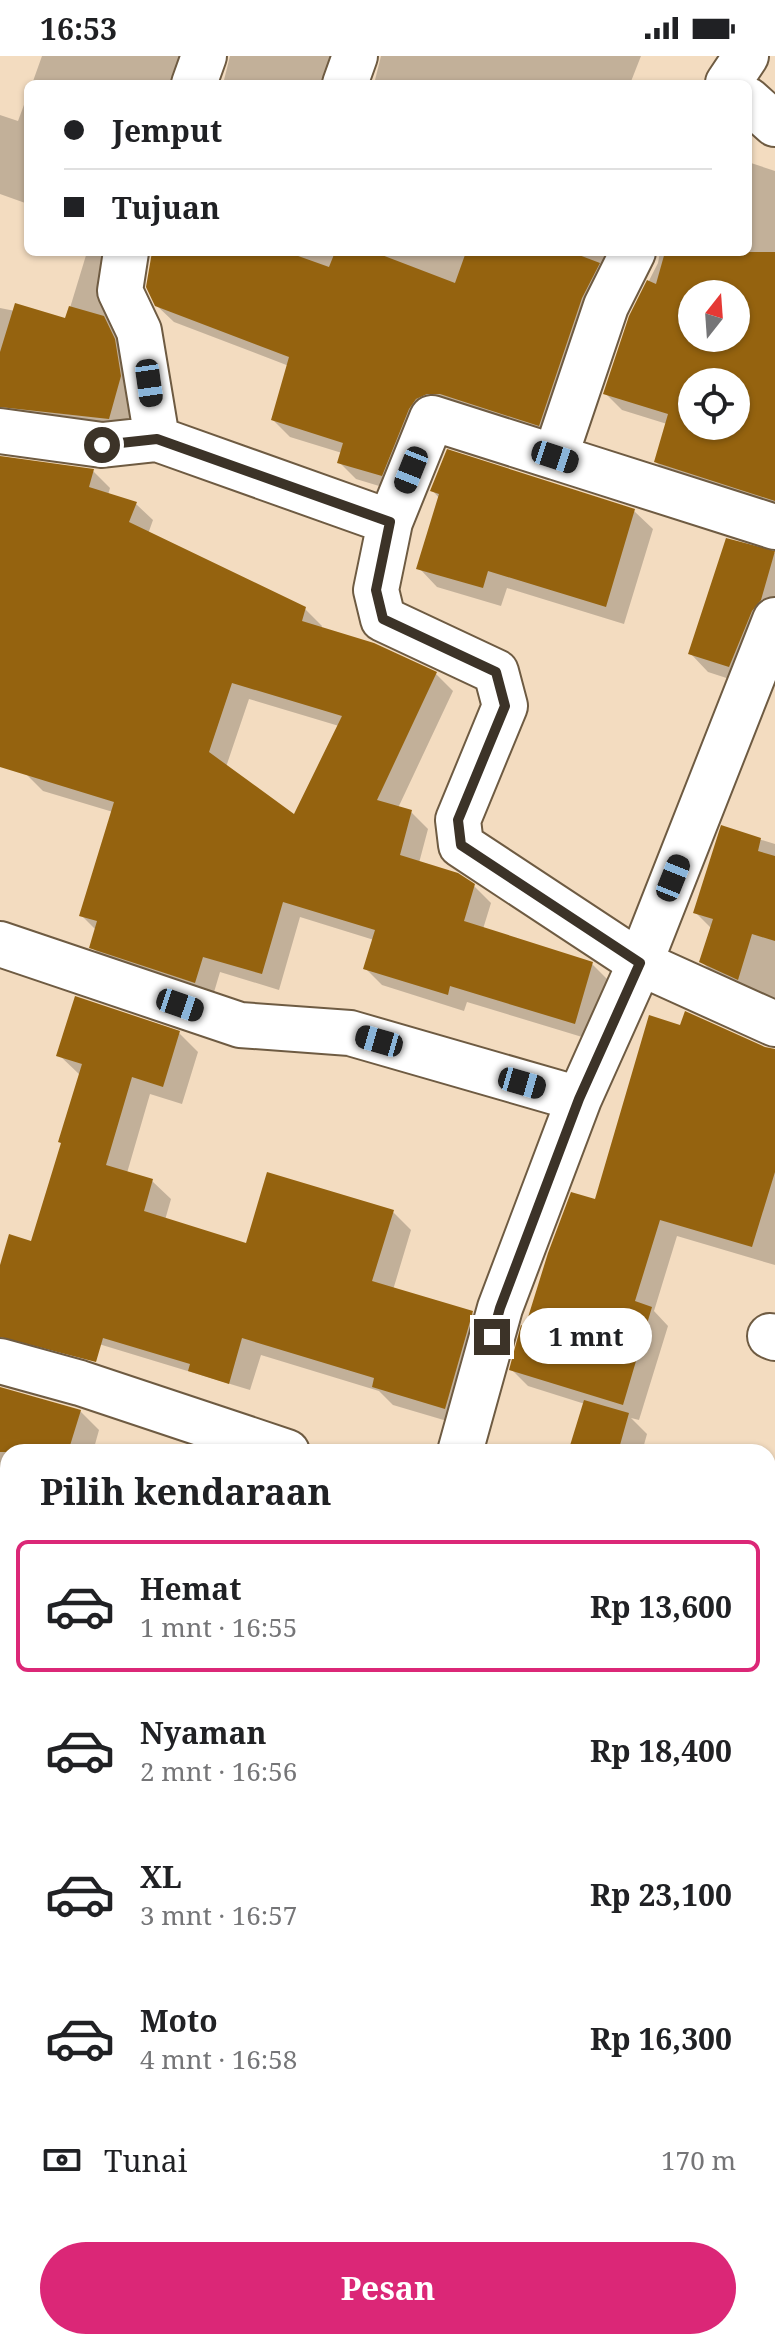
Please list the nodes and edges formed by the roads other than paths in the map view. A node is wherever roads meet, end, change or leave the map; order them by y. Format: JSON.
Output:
{"nodes":[{"id":1,"x":204,"y":56,"type":"edge"},
{"id":2,"x":355,"y":56,"type":"edge"},
{"id":3,"x":195,"y":80,"type":"edge"},
{"id":4,"x":346,"y":80,"type":"edge"},
{"id":5,"x":752,"y":99,"type":"edge"},
{"id":6,"x":775,"y":124,"type":"edge"},
{"id":7,"x":125,"y":256,"type":"edge"},
{"id":8,"x":631,"y":256,"type":"edge"},
{"id":9,"x":0,"y":431,"type":"edge"},
{"id":10,"x":157,"y":439,"type":"junction"},
{"id":11,"x":555,"y":457,"type":"junction"},
{"id":12,"x":390,"y":522,"type":"junction"},
{"id":13,"x":775,"y":527,"type":"edge"},
{"id":14,"x":775,"y":620,"type":"edge"},
{"id":15,"x":0,"y":944,"type":"edge"},
{"id":16,"x":640,"y":963,"type":"junction"},
{"id":17,"x":775,"y":1024,"type":"edge"},
{"id":18,"x":579,"y":1099,"type":"junction"},
{"id":19,"x":0,"y":1361,"type":"edge"},
{"id":20,"x":263,"y":1444,"type":"edge"},
{"id":21,"x":462,"y":1444,"type":"edge"}],
"edges":[{"from":1,"to":3,"type":"street"},
{"from":2,"to":4,"type":"street"},
{"from":5,"to":6,"type":"street"},
{"from":7,"to":10,"type":"street"},
{"from":8,"to":11,"type":"street"},
{"from":9,"to":10,"type":"street"},
{"from":10,"to":12,"type":"street"},
{"from":11,"to":12,"type":"street"},
{"from":11,"to":13,"type":"street"},
{"from":12,"to":16,"type":"street"},
{"from":14,"to":16,"type":"street"},
{"from":15,"to":18,"type":"street"},
{"from":16,"to":17,"type":"street"},
{"from":16,"to":18,"type":"street"},
{"from":18,"to":21,"type":"street"},
{"from":19,"to":20,"type":"street"}]}
